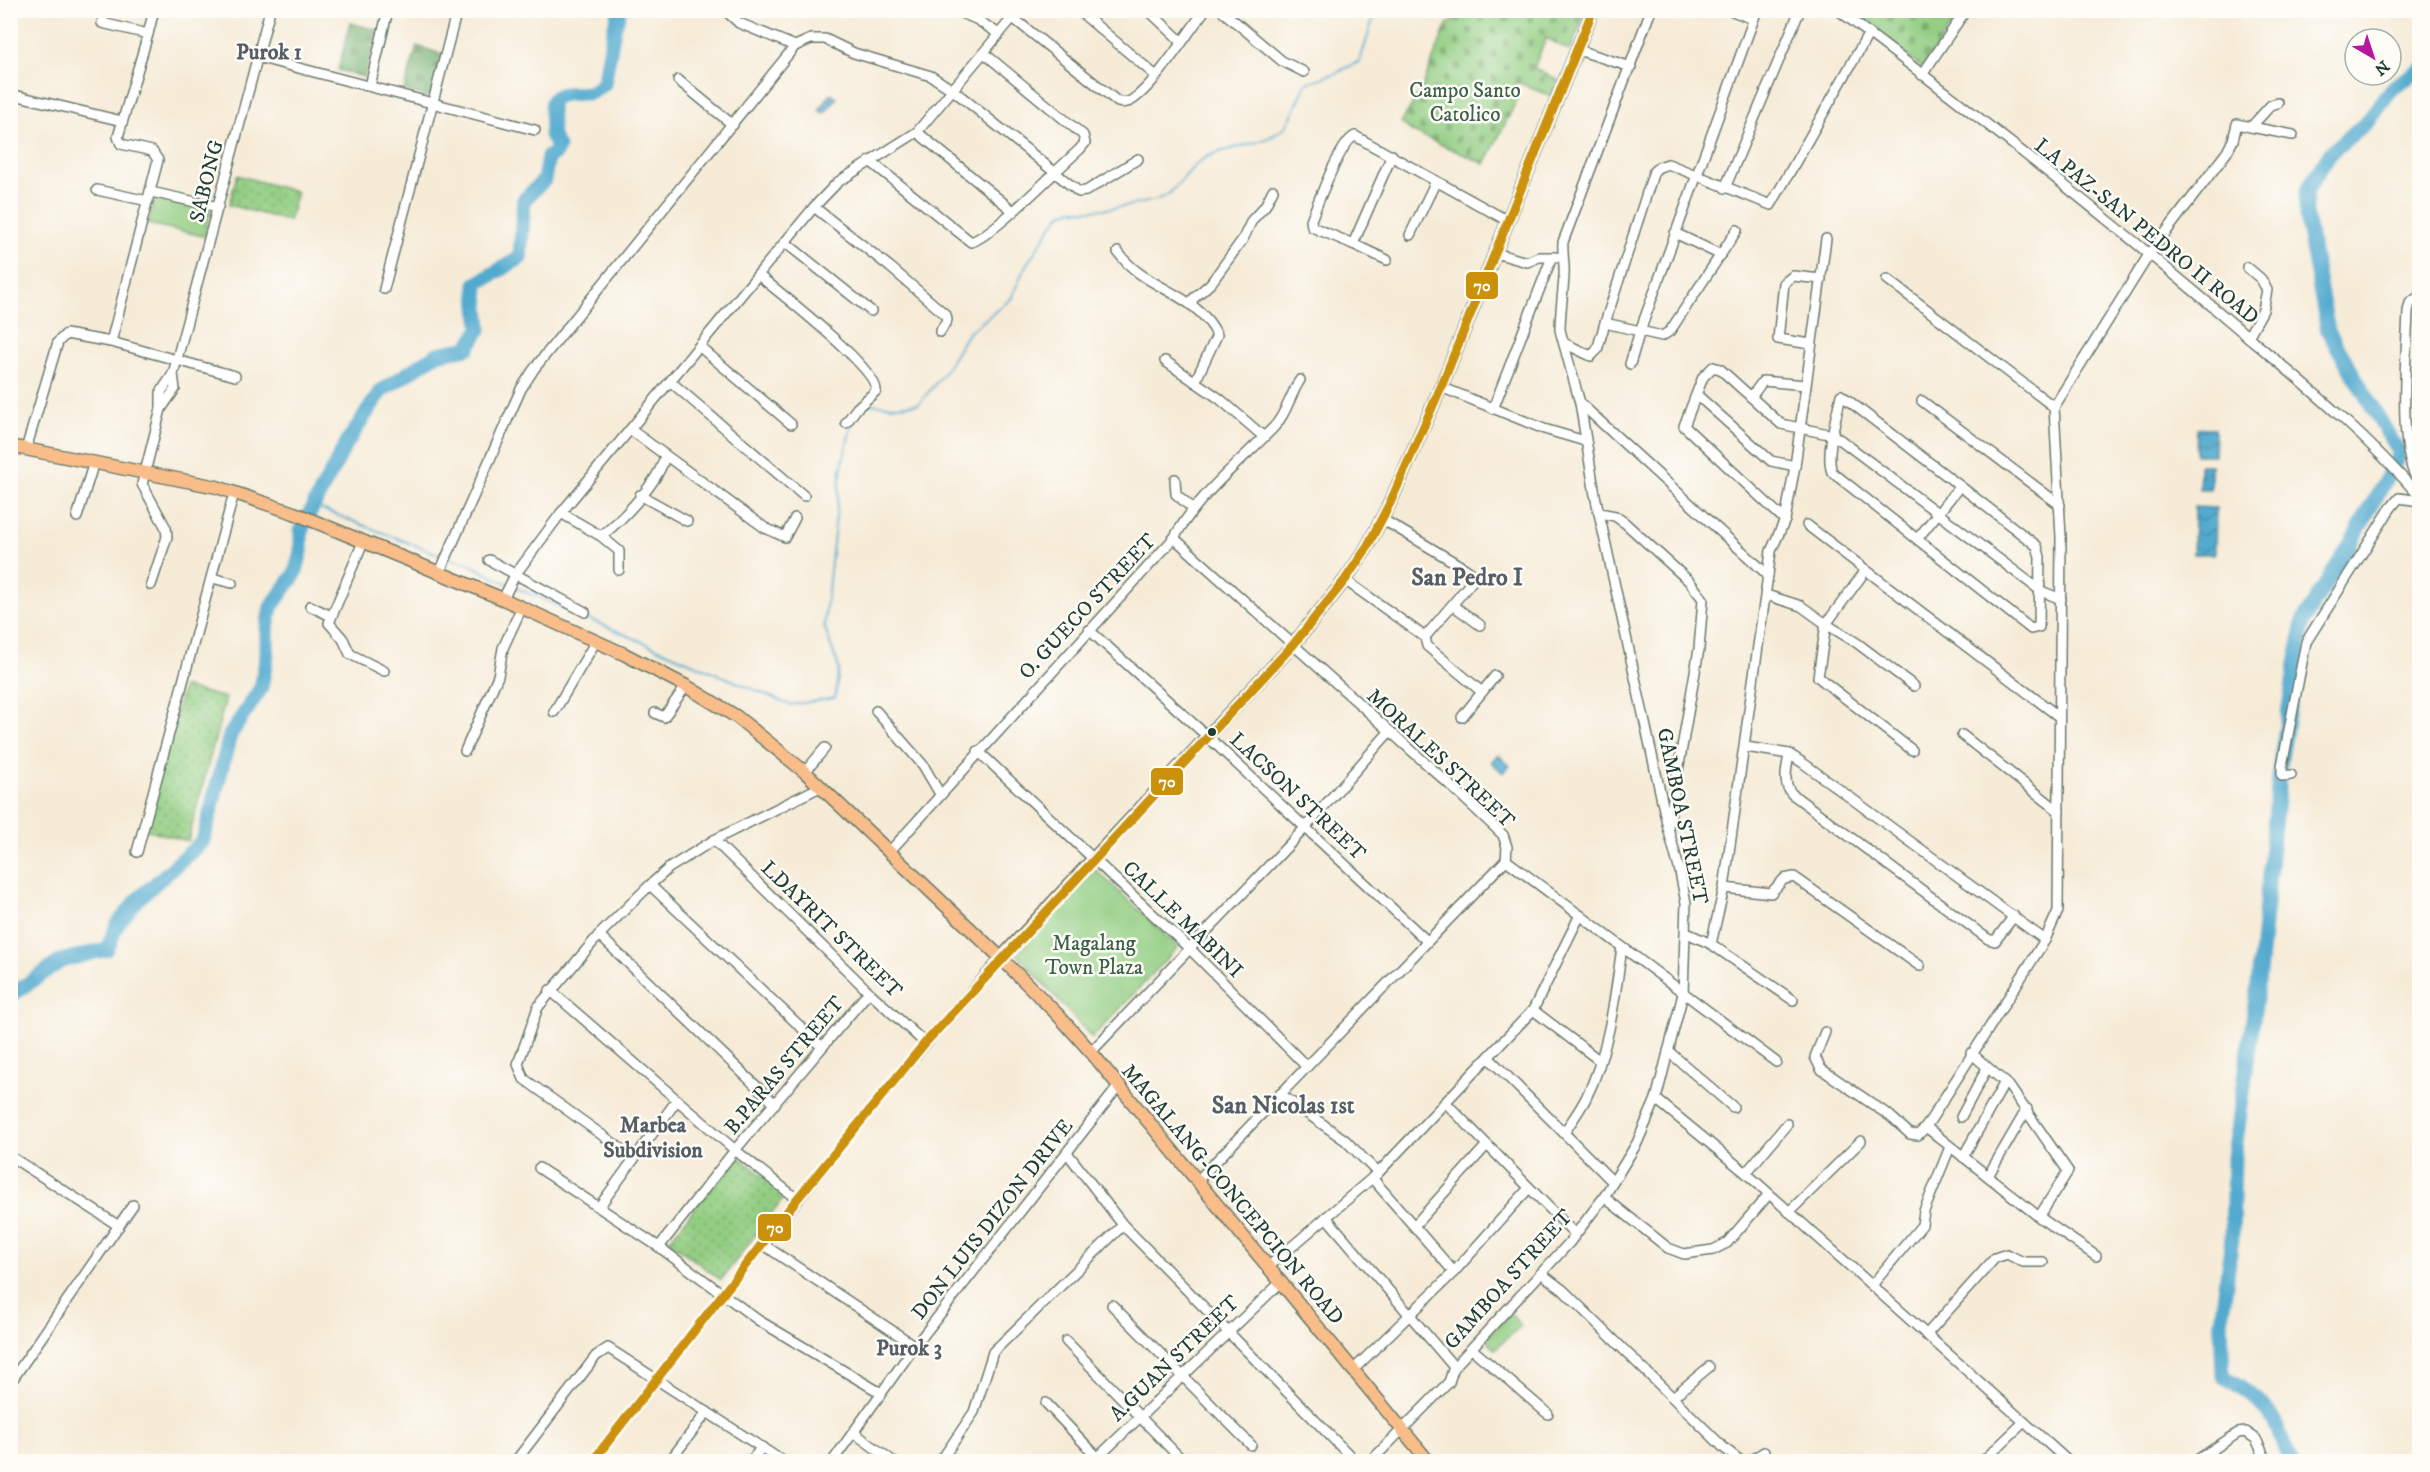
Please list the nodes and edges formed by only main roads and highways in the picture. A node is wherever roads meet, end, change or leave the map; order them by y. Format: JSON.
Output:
{"nodes":[{"id":1,"x":1593,"y":10,"type":"edge"},
{"id":2,"x":10,"y":446,"type":"edge"},
{"id":3,"x":1001,"y":958,"type":"junction"},
{"id":4,"x":1429,"y":1461,"type":"edge"}],
"edges":[{"from":1,"to":3,"type":"main road"},
{"from":2,"to":3,"type":"main road","name":"MAGALANG-CONCEPCION ROAD"},
{"from":3,"to":4,"type":"main road","name":"MAGALANG-CONCEPCION ROAD"}]}
